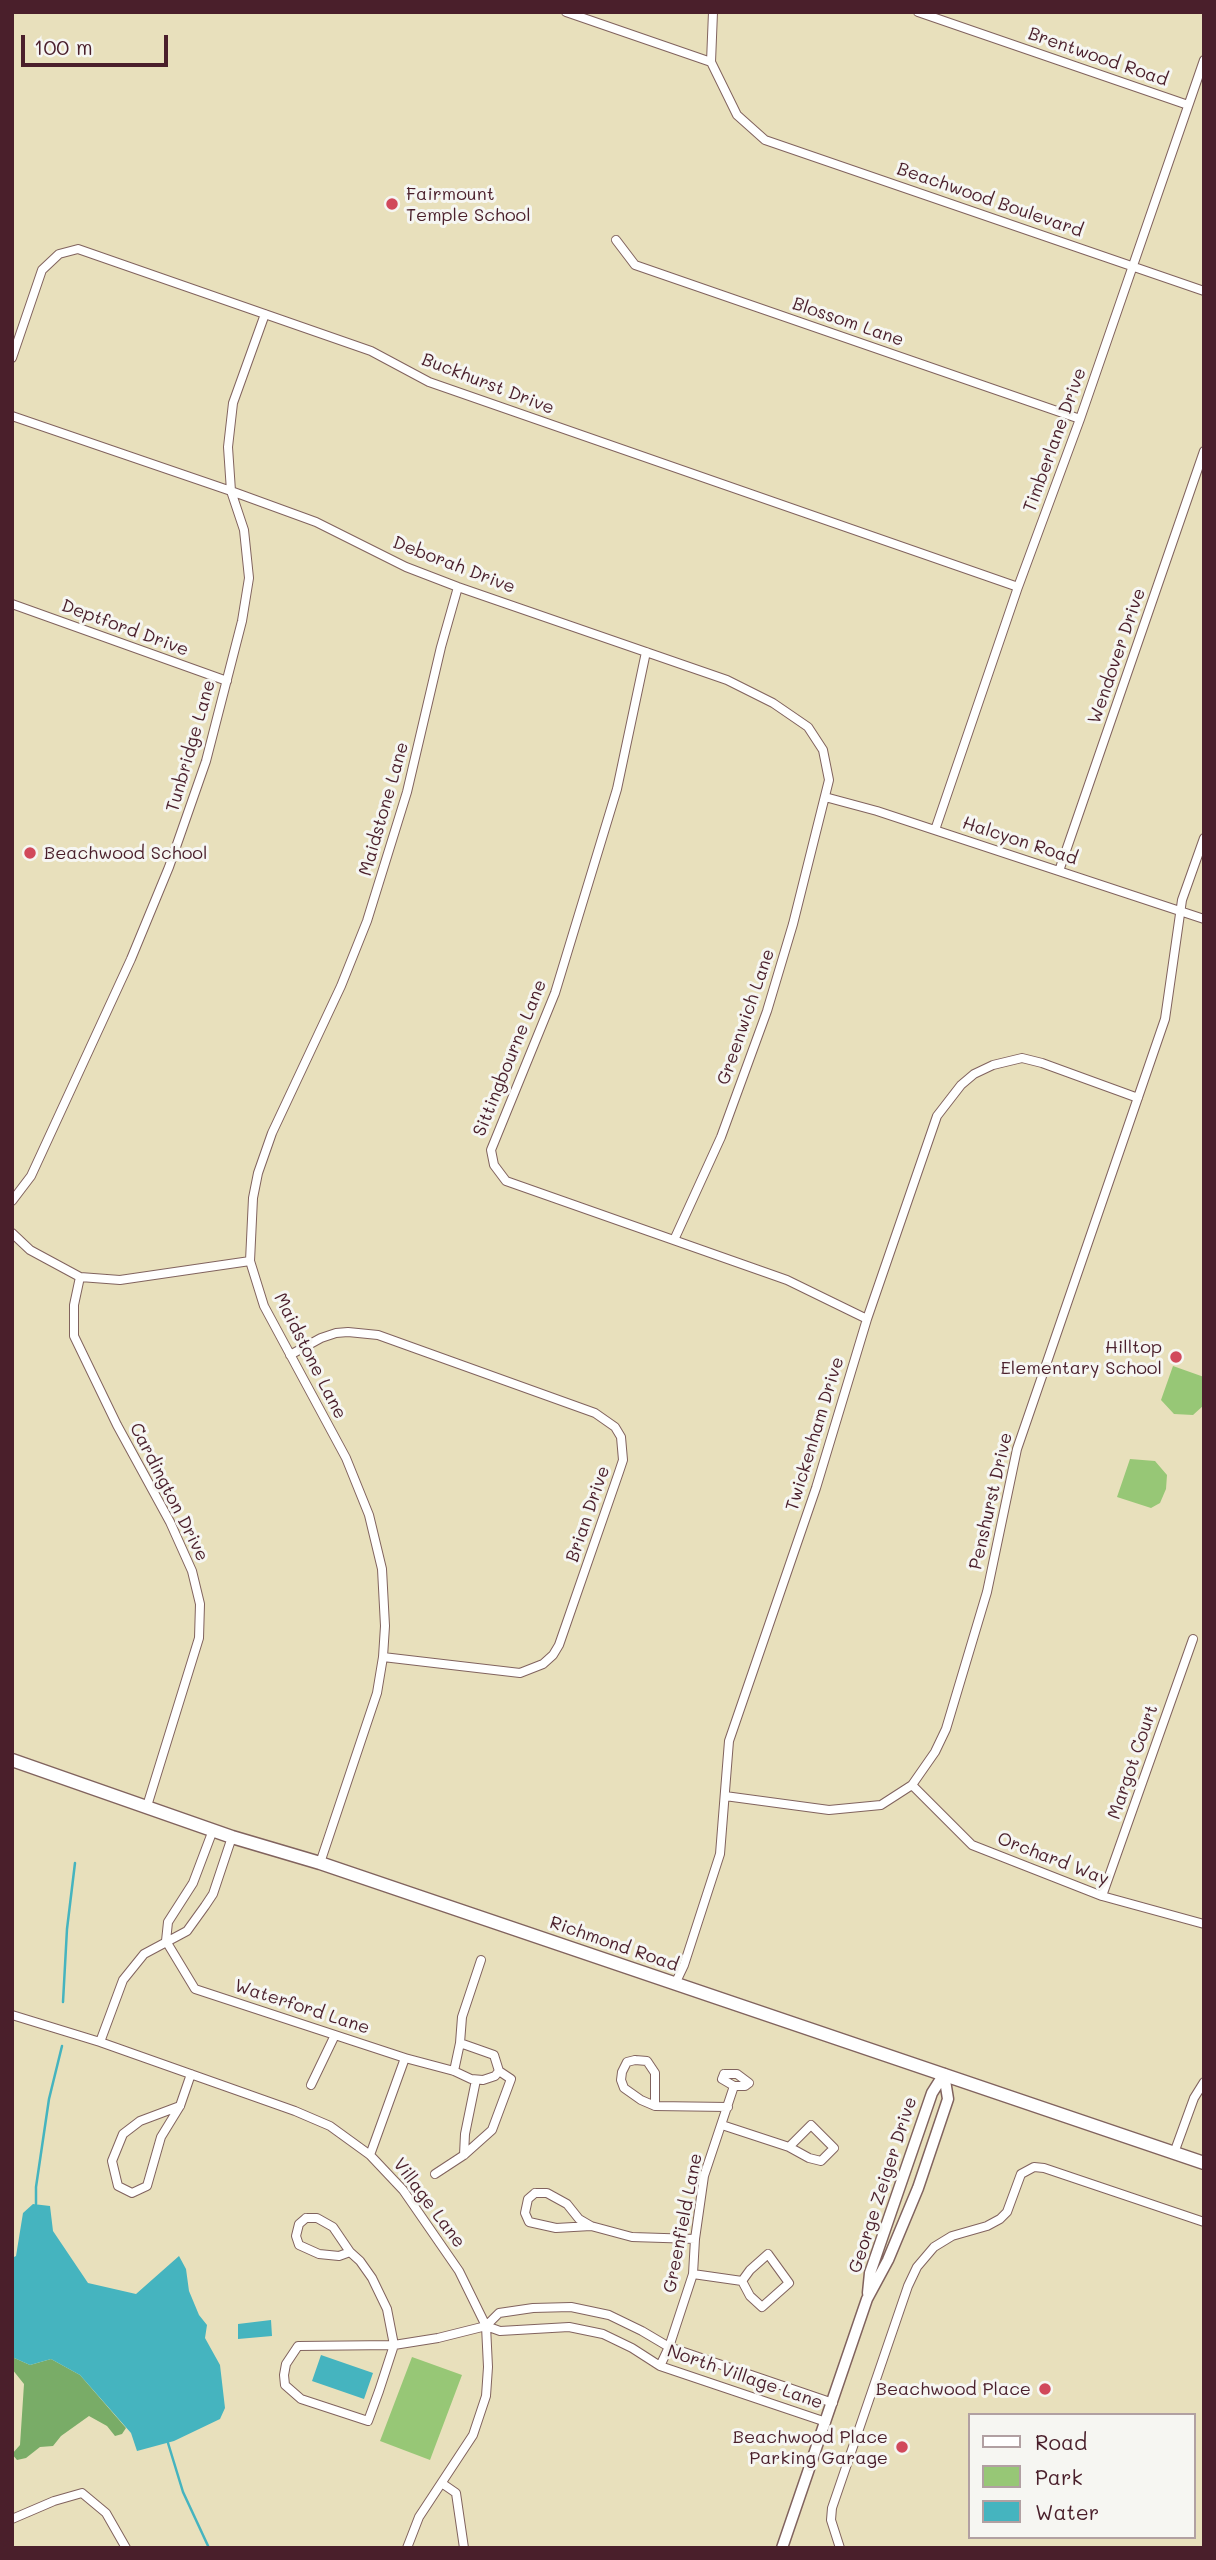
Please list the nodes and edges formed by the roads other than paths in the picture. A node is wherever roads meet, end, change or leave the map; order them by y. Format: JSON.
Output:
{"nodes":[{"id":1,"x":566,"y":12,"type":"edge"},
{"id":2,"x":713,"y":12,"type":"edge"},
{"id":3,"x":918,"y":12,"type":"edge"},
{"id":4,"x":1204,"y":60,"type":"edge"},
{"id":5,"x":711,"y":62,"type":"junction"},
{"id":6,"x":1188,"y":105,"type":"junction"},
{"id":7,"x":616,"y":240,"type":"dead end"},
{"id":8,"x":1132,"y":265,"type":"junction"},
{"id":9,"x":1204,"y":291,"type":"edge"},
{"id":10,"x":265,"y":314,"type":"junction"},
{"id":11,"x":12,"y":358,"type":"edge"},
{"id":12,"x":12,"y":416,"type":"edge"},
{"id":13,"x":1080,"y":419,"type":"junction"},
{"id":14,"x":1204,"y":451,"type":"edge"},
{"id":15,"x":231,"y":491,"type":"junction"},
{"id":16,"x":458,"y":587,"type":"junction"},
{"id":17,"x":1018,"y":587,"type":"junction"},
{"id":18,"x":12,"y":604,"type":"edge"},
{"id":19,"x":646,"y":652,"type":"junction"},
{"id":20,"x":227,"y":681,"type":"junction"},
{"id":21,"x":825,"y":797,"type":"junction"},
{"id":22,"x":935,"y":830,"type":"junction"},
{"id":23,"x":1204,"y":838,"type":"edge"},
{"id":24,"x":1059,"y":871,"type":"junction"},
{"id":25,"x":1180,"y":912,"type":"junction"},
{"id":26,"x":1204,"y":919,"type":"edge"},
{"id":27,"x":1138,"y":1098,"type":"junction"},
{"id":28,"x":12,"y":1201,"type":"edge"},
{"id":29,"x":12,"y":1233,"type":"edge"},
{"id":30,"x":674,"y":1240,"type":"junction"},
{"id":31,"x":250,"y":1261,"type":"junction"},
{"id":32,"x":80,"y":1277,"type":"junction"},
{"id":33,"x":867,"y":1319,"type":"junction"},
{"id":34,"x":290,"y":1355,"type":"junction"},
{"id":35,"x":1193,"y":1639,"type":"dead end"},
{"id":36,"x":383,"y":1657,"type":"junction"},
{"id":37,"x":12,"y":1760,"type":"edge"},
{"id":38,"x":912,"y":1786,"type":"junction"},
{"id":39,"x":725,"y":1796,"type":"junction"},
{"id":40,"x":148,"y":1806,"type":"junction"},
{"id":41,"x":213,"y":1830,"type":"junction"},
{"id":42,"x":232,"y":1837,"type":"junction"},
{"id":43,"x":320,"y":1863,"type":"junction"},
{"id":44,"x":1102,"y":1896,"type":"junction"},
{"id":45,"x":1204,"y":1924,"type":"edge"},
{"id":46,"x":166,"y":1941,"type":"junction"},
{"id":47,"x":481,"y":1960,"type":"dead end"},
{"id":48,"x":675,"y":1983,"type":"junction"},
{"id":49,"x":12,"y":2015,"type":"edge"},
{"id":50,"x":335,"y":2035,"type":"junction"},
{"id":51,"x":100,"y":2042,"type":"junction"},
{"id":52,"x":460,"y":2043,"type":"junction"},
{"id":53,"x":405,"y":2058,"type":"junction"},
{"id":54,"x":454,"y":2071,"type":"junction"},
{"id":55,"x":499,"y":2071,"type":"junction"},
{"id":56,"x":191,"y":2074,"type":"junction"},
{"id":57,"x":944,"y":2074,"type":"junction"},
{"id":58,"x":476,"y":2080,"type":"junction"},
{"id":59,"x":1204,"y":2082,"type":"edge"},
{"id":60,"x":311,"y":2085,"type":"dead end"},
{"id":61,"x":734,"y":2086,"type":"dead end"},
{"id":62,"x":180,"y":2106,"type":"junction"},
{"id":63,"x":655,"y":2106,"type":"junction"},
{"id":64,"x":728,"y":2107,"type":"junction"},
{"id":65,"x":722,"y":2125,"type":"junction"},
{"id":66,"x":789,"y":2147,"type":"junction"},
{"id":67,"x":1174,"y":2153,"type":"junction"},
{"id":68,"x":370,"y":2155,"type":"junction"},
{"id":69,"x":464,"y":2155,"type":"junction"},
{"id":70,"x":1204,"y":2163,"type":"edge"},
{"id":71,"x":435,"y":2174,"type":"dead end"},
{"id":72,"x":1204,"y":2222,"type":"edge"},
{"id":73,"x":591,"y":2226,"type":"junction"},
{"id":74,"x":695,"y":2239,"type":"junction"},
{"id":75,"x":350,"y":2252,"type":"junction"},
{"id":76,"x":693,"y":2274,"type":"junction"},
{"id":77,"x":743,"y":2281,"type":"junction"},
{"id":78,"x":867,"y":2299,"type":"junction"},
{"id":79,"x":486,"y":2326,"type":"junction"},
{"id":80,"x":394,"y":2344,"type":"junction"},
{"id":81,"x":669,"y":2347,"type":"junction"},
{"id":82,"x":660,"y":2365,"type":"junction"},
{"id":83,"x":833,"y":2403,"type":"junction"},
{"id":84,"x":826,"y":2422,"type":"junction"},
{"id":85,"x":443,"y":2484,"type":"junction"},
{"id":86,"x":12,"y":2519,"type":"edge"},
{"id":87,"x":837,"y":2545,"type":"edge"},
{"id":88,"x":126,"y":2548,"type":"edge"},
{"id":89,"x":407,"y":2548,"type":"edge"},
{"id":90,"x":464,"y":2548,"type":"edge"},
{"id":91,"x":782,"y":2548,"type":"edge"}],
"edges":[{"from":1,"to":5,"type":"street"},
{"from":2,"to":5,"type":"street"},
{"from":3,"to":6,"type":"street","name":"Brentwood Road"},
{"from":4,"to":6,"type":"street","name":"Timberlane Drive"},
{"from":5,"to":8,"type":"street","name":"Beachwood Boulevard"},
{"from":6,"to":8,"type":"street","name":"Timberlane Drive"},
{"from":7,"to":13,"type":"street","name":"Blossom Lane"},
{"from":8,"to":9,"type":"street","name":"Beachwood Boulevard"},
{"from":8,"to":13,"type":"street","name":"Timberlane Drive"},
{"from":10,"to":11,"type":"street","name":"Buckhurst Drive"},
{"from":10,"to":15,"type":"street","name":"Tunbridge Lane"},
{"from":10,"to":17,"type":"street","name":"Buckhurst Drive"},
{"from":12,"to":15,"type":"street","name":"Deborah Drive"},
{"from":13,"to":17,"type":"street","name":"Timberlane Drive"},
{"from":14,"to":24,"type":"street","name":"Wendover Drive"},
{"from":15,"to":16,"type":"street","name":"Deborah Drive"},
{"from":15,"to":20,"type":"street","name":"Tunbridge Lane"},
{"from":16,"to":19,"type":"street","name":"Deborah Drive"},
{"from":16,"to":31,"type":"street","name":"Maidstone Lane"},
{"from":17,"to":22,"type":"street","name":"Timberlane Drive"},
{"from":18,"to":20,"type":"street","name":"Deptford Drive"},
{"from":19,"to":21,"type":"street","name":"Deborah Drive"},
{"from":19,"to":30,"type":"street","name":"Sittingbourne Lane"},
{"from":20,"to":28,"type":"street","name":"Tunbridge Lane"},
{"from":21,"to":22,"type":"street","name":"Halcyon Road"},
{"from":21,"to":30,"type":"street","name":"Greenwich Lane"},
{"from":22,"to":24,"type":"street","name":"Halcyon Road"},
{"from":23,"to":25,"type":"street","name":"Penshurst Drive"},
{"from":24,"to":25,"type":"street","name":"Halcyon Road"},
{"from":25,"to":26,"type":"street","name":"Halcyon Road"},
{"from":25,"to":27,"type":"street","name":"Penshurst Drive"},
{"from":27,"to":33,"type":"street","name":"Twickenham Drive"},
{"from":27,"to":38,"type":"street","name":"Penshurst Drive"},
{"from":29,"to":32,"type":"street"},
{"from":30,"to":33,"type":"street","name":"Sittingbourne Lane"},
{"from":31,"to":32,"type":"street"},
{"from":31,"to":34,"type":"street","name":"Maidstone Lane"},
{"from":32,"to":40,"type":"street","name":"Cardington Drive"},
{"from":33,"to":39,"type":"street","name":"Twickenham Drive"},
{"from":34,"to":36,"type":"street","name":"Maidstone Lane"},
{"from":34,"to":36,"type":"street","name":"Brian Drive"},
{"from":35,"to":44,"type":"street","name":"Margot Court"},
{"from":36,"to":43,"type":"street","name":"Maidstone Lane"},
{"from":37,"to":40,"type":"main road","name":"Richmond Road"},
{"from":38,"to":39,"type":"street","name":"Penshurst Drive"},
{"from":38,"to":44,"type":"street","name":"Orchard Way"},
{"from":39,"to":48,"type":"street","name":"Twickenham Drive"},
{"from":40,"to":41,"type":"main road","name":"Richmond Road"},
{"from":41,"to":42,"type":"main road","name":"Richmond Road"},
{"from":41,"to":46,"type":"street"},
{"from":42,"to":43,"type":"main road","name":"Richmond Road"},
{"from":42,"to":46,"type":"street"},
{"from":43,"to":48,"type":"main road","name":"Richmond Road"},
{"from":44,"to":45,"type":"street","name":"Orchard Way"},
{"from":46,"to":50,"type":"street","name":"Waterford Lane"},
{"from":46,"to":51,"type":"street"},
{"from":47,"to":52,"type":"street"},
{"from":48,"to":57,"type":"main road","name":"Richmond Road"},
{"from":49,"to":51,"type":"street","name":"Village Lane"},
{"from":50,"to":53,"type":"street","name":"Waterford Lane"},
{"from":50,"to":60,"type":"street"},
{"from":51,"to":56,"type":"street","name":"Village Lane"},
{"from":52,"to":54,"type":"street"},
{"from":52,"to":55,"type":"street"},
{"from":53,"to":54,"type":"street","name":"Waterford Lane"},
{"from":53,"to":68,"type":"street"},
{"from":54,"to":58,"type":"street","name":"Waterford Lane"},
{"from":55,"to":58,"type":"street"},
{"from":55,"to":69,"type":"street"},
{"from":56,"to":62,"type":"street"},
{"from":56,"to":68,"type":"street","name":"Village Lane"},
{"from":57,"to":67,"type":"main road","name":"Richmond Road"},
{"from":57,"to":78,"type":"street","name":"George Zeiger Drive"},
{"from":57,"to":78,"type":"street","name":"George Zeiger Drive"},
{"from":58,"to":69,"type":"street"},
{"from":59,"to":67,"type":"street"},
{"from":61,"to":64,"type":"street","name":"Greenfield Lane"},
{"from":62,"to":62,"type":"street"},
{"from":63,"to":63,"type":"street"},
{"from":63,"to":64,"type":"street"},
{"from":64,"to":65,"type":"street","name":"Greenfield Lane"},
{"from":65,"to":66,"type":"street"},
{"from":65,"to":74,"type":"street","name":"Greenfield Lane"},
{"from":66,"to":66,"type":"street"},
{"from":67,"to":70,"type":"main road","name":"Richmond Road"},
{"from":68,"to":79,"type":"street","name":"Village Lane"},
{"from":69,"to":71,"type":"street"},
{"from":72,"to":87,"type":"street"},
{"from":73,"to":73,"type":"street"},
{"from":73,"to":74,"type":"street"},
{"from":74,"to":76,"type":"street","name":"Greenfield Lane"},
{"from":75,"to":75,"type":"street"},
{"from":75,"to":80,"type":"street"},
{"from":76,"to":77,"type":"street"},
{"from":76,"to":81,"type":"street","name":"Greenfield Lane"},
{"from":77,"to":77,"type":"street"},
{"from":78,"to":83,"type":"street","name":"George Zeiger Drive"},
{"from":79,"to":80,"type":"street"},
{"from":79,"to":81,"type":"street","name":"North Village Lane"},
{"from":79,"to":82,"type":"street","name":"North Village Lane"},
{"from":79,"to":85,"type":"street","name":"Village Lane"},
{"from":80,"to":80,"type":"street"},
{"from":81,"to":82,"type":"street","name":"Greenfield Lane"},
{"from":81,"to":83,"type":"street","name":"North Village Lane"},
{"from":82,"to":84,"type":"street","name":"North Village Lane"},
{"from":83,"to":84,"type":"street","name":"George Zeiger Drive"},
{"from":84,"to":91,"type":"street","name":"George Zeiger Drive"},
{"from":85,"to":89,"type":"street","name":"Village Lane"},
{"from":85,"to":90,"type":"street"},
{"from":86,"to":88,"type":"street"}]}
